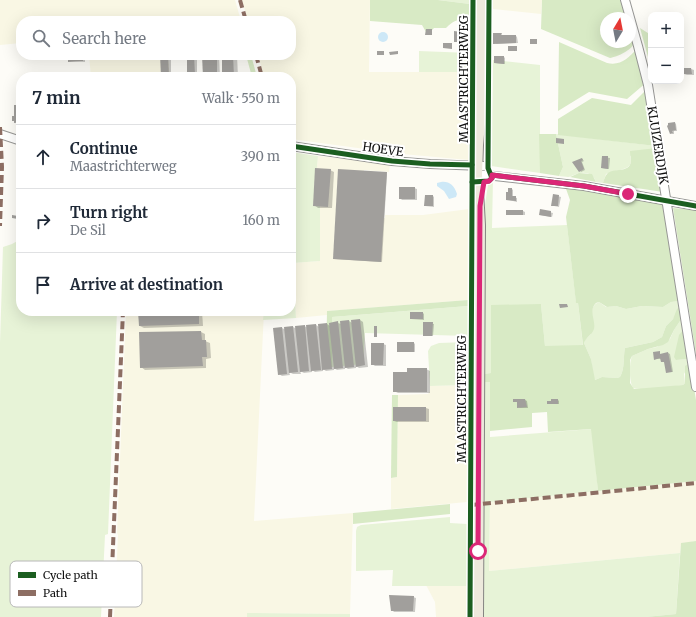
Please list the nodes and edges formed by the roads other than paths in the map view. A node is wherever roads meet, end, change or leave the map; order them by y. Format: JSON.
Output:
{"nodes":[{"id":1,"x":481,"y":0,"type":"edge"},
{"id":2,"x":625,"y":0,"type":"edge"},
{"id":3,"x":0,"y":134,"type":"edge"},
{"id":4,"x":16,"y":139,"type":"edge"},
{"id":5,"x":296,"y":147,"type":"edge"},
{"id":6,"x":479,"y":169,"type":"junction"},
{"id":7,"x":667,"y":201,"type":"junction"},
{"id":8,"x":696,"y":206,"type":"edge"},
{"id":9,"x":696,"y":387,"type":"edge"},
{"id":10,"x":478,"y":617,"type":"edge"}],
"edges":[{"from":1,"to":6,"type":"main road","name":"MAASTRICHTERWEG"},
{"from":2,"to":7,"type":"street","name":"KLUIZERDIJK"},
{"from":3,"to":4,"type":"street"},
{"from":5,"to":6,"type":"street","name":"HOEVE"},
{"from":6,"to":7,"type":"street","name":"HOEVE"},
{"from":6,"to":10,"type":"main road","name":"MAASTRICHTERWEG"},
{"from":7,"to":8,"type":"street","name":"HOEVE"},
{"from":7,"to":9,"type":"street","name":"KLUIZERDIJK"}]}
